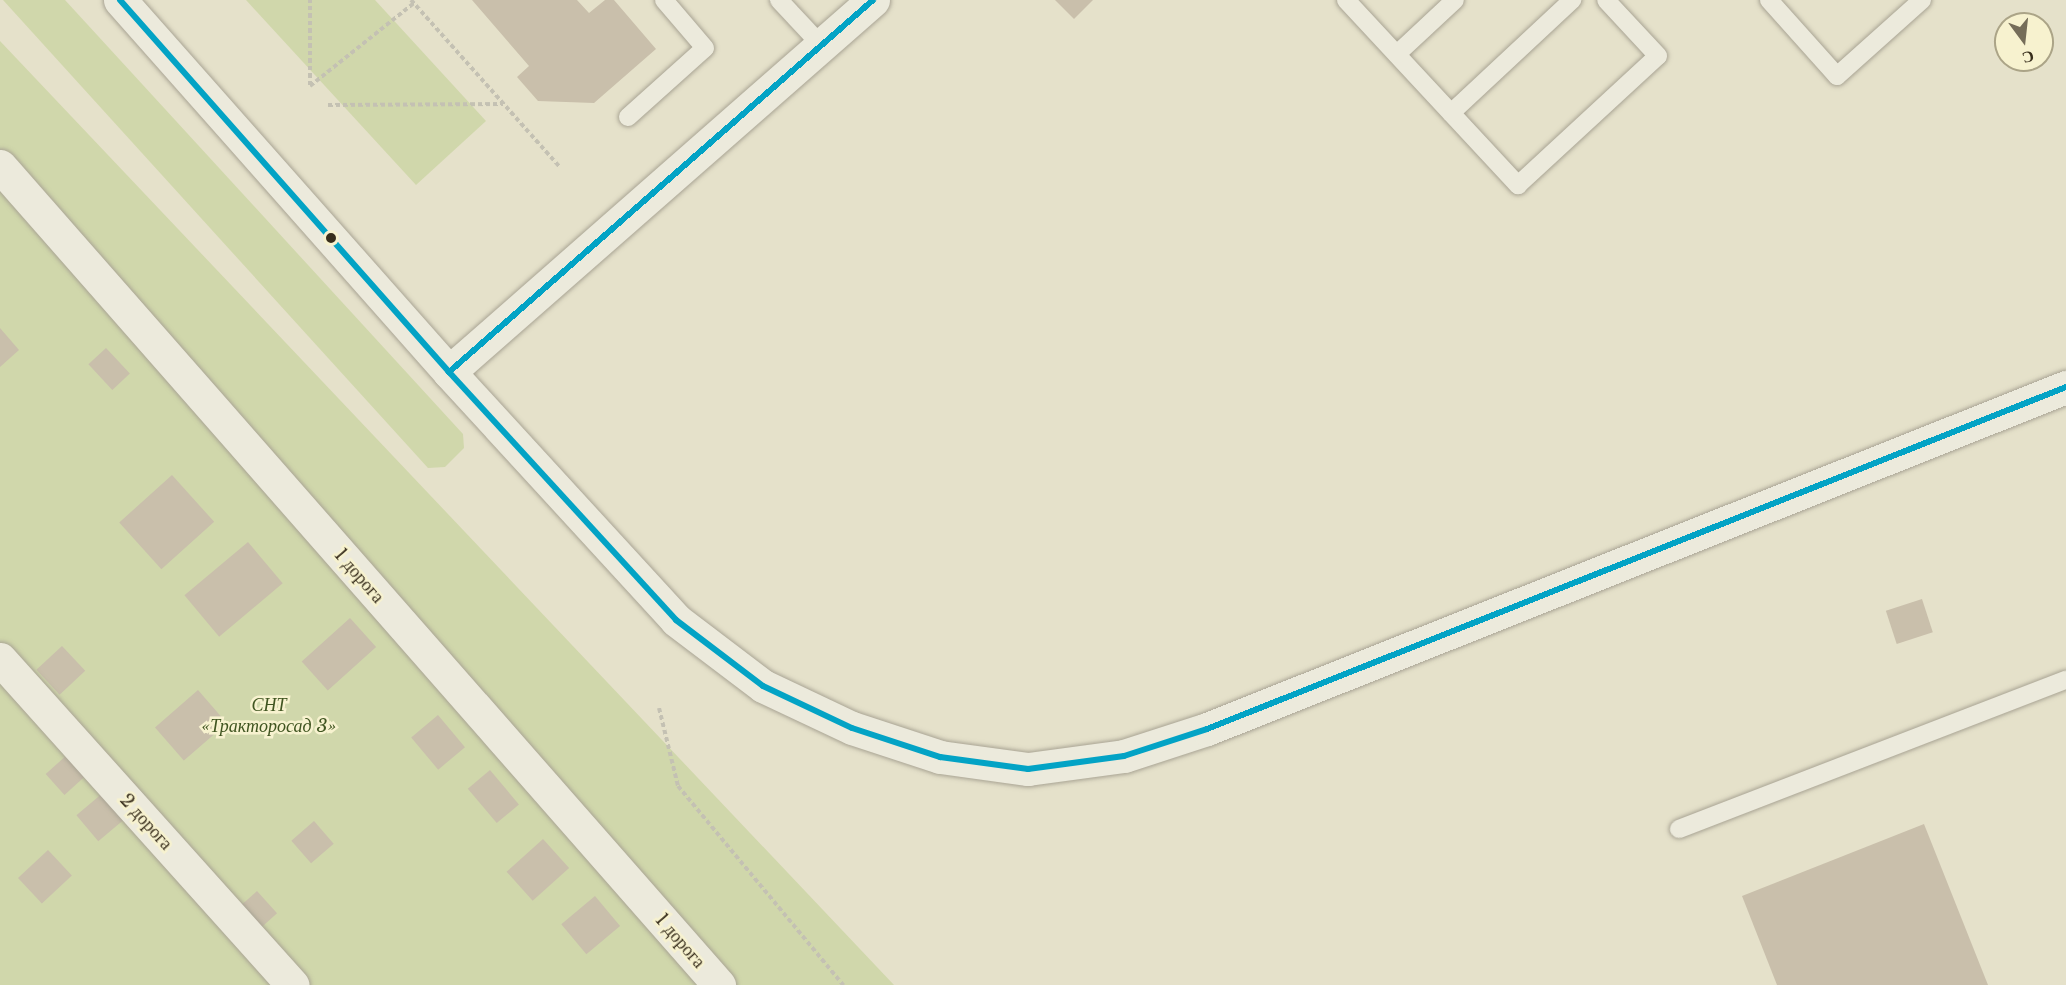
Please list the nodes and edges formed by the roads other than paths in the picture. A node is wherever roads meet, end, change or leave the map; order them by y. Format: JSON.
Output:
{"nodes":[{"id":1,"x":120,"y":0,"type":"edge"},
{"id":2,"x":664,"y":0,"type":"edge"},
{"id":3,"x":779,"y":0,"type":"edge"},
{"id":4,"x":873,"y":0,"type":"edge"},
{"id":5,"x":1346,"y":0,"type":"edge"},
{"id":6,"x":1455,"y":0,"type":"edge"},
{"id":7,"x":1572,"y":0,"type":"edge"},
{"id":8,"x":1606,"y":0,"type":"edge"},
{"id":9,"x":1768,"y":0,"type":"edge"},
{"id":10,"x":1922,"y":0,"type":"edge"},
{"id":11,"x":823,"y":46,"type":"junction"},
{"id":12,"x":1396,"y":54,"type":"junction"},
{"id":13,"x":1450,"y":113,"type":"junction"},
{"id":14,"x":628,"y":117,"type":"dead end"},
{"id":15,"x":0,"y":166,"type":"edge"},
{"id":16,"x":449,"y":372,"type":"junction"},
{"id":17,"x":2066,"y":387,"type":"edge"},
{"id":18,"x":0,"y":659,"type":"edge"},
{"id":19,"x":2066,"y":680,"type":"edge"},
{"id":20,"x":1679,"y":829,"type":"dead end"},
{"id":21,"x":293,"y":985,"type":"edge"},
{"id":22,"x":719,"y":985,"type":"edge"}],
"edges":[{"from":1,"to":16,"type":"street"},
{"from":2,"to":14,"type":"lane"},
{"from":3,"to":11,"type":"lane"},
{"from":4,"to":11,"type":"street"},
{"from":5,"to":12,"type":"lane"},
{"from":6,"to":12,"type":"lane"},
{"from":7,"to":13,"type":"lane"},
{"from":8,"to":13,"type":"lane"},
{"from":9,"to":10,"type":"lane"},
{"from":11,"to":16,"type":"street"},
{"from":12,"to":13,"type":"lane"},
{"from":15,"to":22,"type":"street","name":"1 дорога"},
{"from":16,"to":17,"type":"street"},
{"from":18,"to":21,"type":"street","name":"2 дорога"},
{"from":19,"to":20,"type":"lane"}]}
